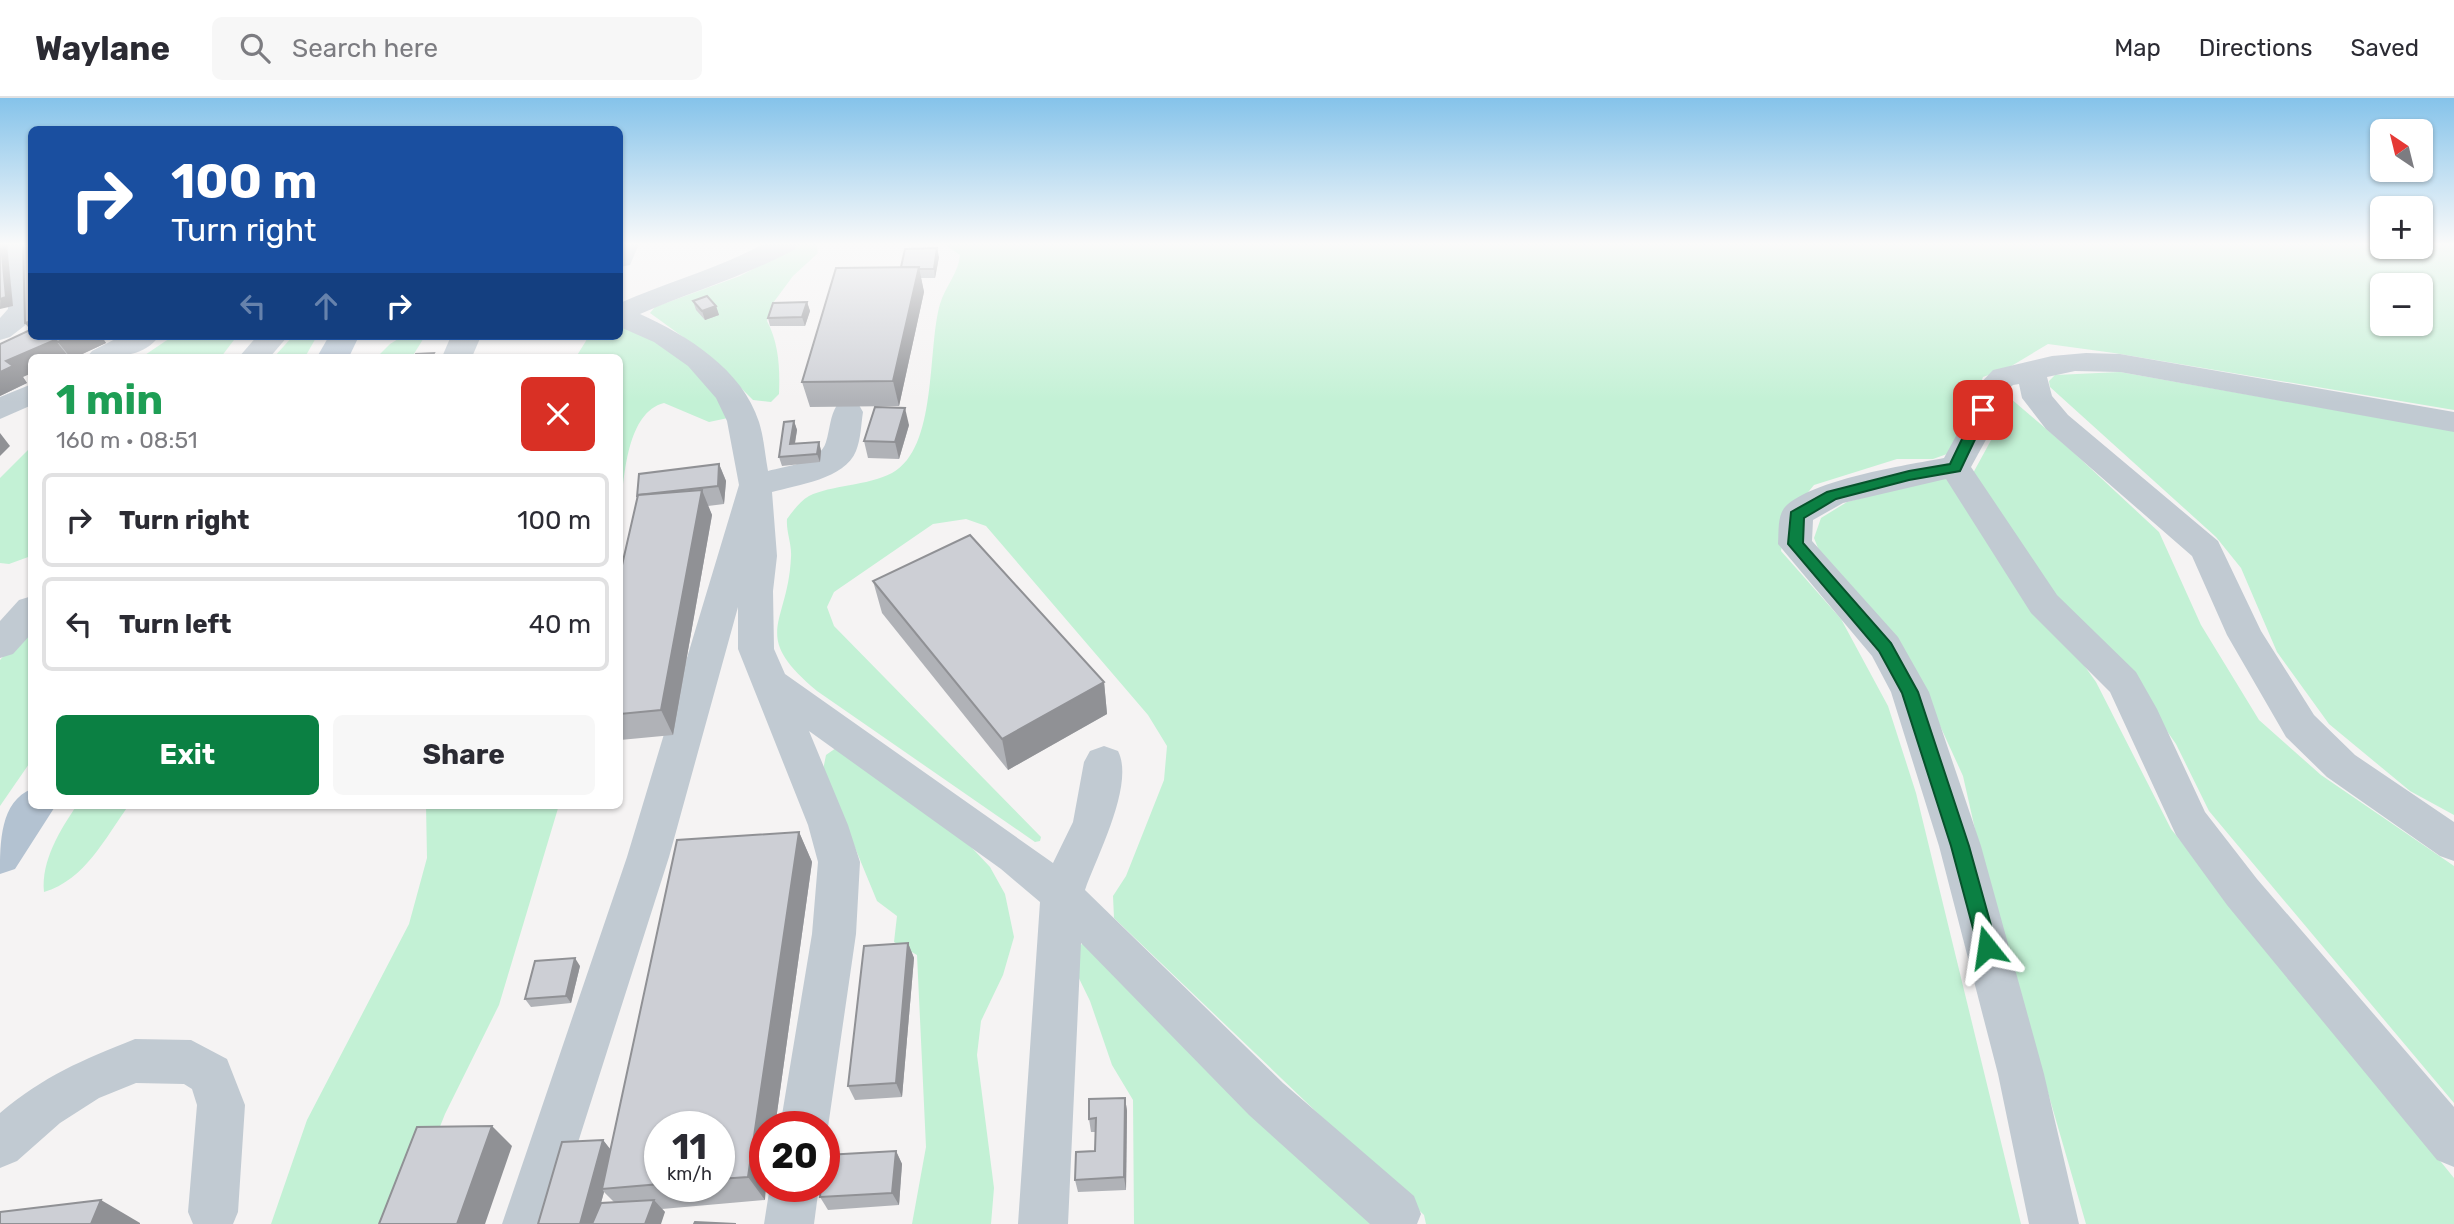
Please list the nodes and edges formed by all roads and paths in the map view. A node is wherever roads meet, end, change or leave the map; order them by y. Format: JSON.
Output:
{"nodes":[{"id":1,"x":21,"y":297,"type":"edge"},
{"id":2,"x":658,"y":297,"type":"edge"},
{"id":3,"x":623,"y":313,"type":"edge"},
{"id":4,"x":623,"y":316,"type":"edge"},
{"id":5,"x":0,"y":331,"type":"edge"},
{"id":6,"x":136,"y":340,"type":"edge"},
{"id":7,"x":269,"y":340,"type":"edge"},
{"id":8,"x":108,"y":354,"type":"edge"},
{"id":9,"x":257,"y":354,"type":"edge"},
{"id":10,"x":2031,"y":373,"type":"junction"},
{"id":11,"x":28,"y":395,"type":"edge"},
{"id":12,"x":0,"y":409,"type":"edge"},
{"id":13,"x":848,"y":412,"type":"dead end"},
{"id":14,"x":2454,"y":422,"type":"edge"},
{"id":15,"x":1955,"y":467,"type":"junction"},
{"id":16,"x":755,"y":485,"type":"junction"},
{"id":17,"x":28,"y":613,"type":"edge"},
{"id":18,"x":0,"y":644,"type":"edge"},
{"id":19,"x":771,"y":684,"type":"junction"},
{"id":20,"x":1104,"y":762,"type":"dead end"},
{"id":21,"x":32,"y":809,"type":"edge"},
{"id":22,"x":2454,"y":844,"type":"edge"},
{"id":23,"x":0,"y":856,"type":"edge"},
{"id":24,"x":1062,"y":895,"type":"junction"},
{"id":25,"x":806,"y":1111,"type":"edge"},
{"id":26,"x":2454,"y":1143,"type":"edge"},
{"id":27,"x":0,"y":1144,"type":"edge"},
{"id":28,"x":792,"y":1202,"type":"edge"},
{"id":29,"x":213,"y":1212,"type":"dead end"},
{"id":30,"x":1396,"y":1214,"type":"dead end"},
{"id":31,"x":527,"y":1224,"type":"edge"},
{"id":32,"x":789,"y":1224,"type":"edge"},
{"id":33,"x":1043,"y":1224,"type":"edge"},
{"id":34,"x":2054,"y":1224,"type":"edge"}],
"edges":[{"from":1,"to":5,"type":"lane"},
{"from":2,"to":3,"type":"lane"},
{"from":4,"to":16,"type":"lane"},
{"from":6,"to":8,"type":"lane"},
{"from":7,"to":9,"type":"lane"},
{"from":10,"to":14,"type":"lane"},
{"from":10,"to":15,"type":"lane"},
{"from":10,"to":22,"type":"lane"},
{"from":11,"to":12,"type":"lane"},
{"from":13,"to":16,"type":"lane"},
{"from":15,"to":26,"type":"lane"},
{"from":15,"to":34,"type":"lane"},
{"from":16,"to":19,"type":"lane"},
{"from":16,"to":31,"type":"lane"},
{"from":17,"to":18,"type":"lane"},
{"from":19,"to":24,"type":"lane"},
{"from":19,"to":25,"type":"lane"},
{"from":20,"to":24,"type":"lane"},
{"from":21,"to":23,"type":"main road"},
{"from":24,"to":30,"type":"lane"},
{"from":24,"to":33,"type":"lane"},
{"from":27,"to":29,"type":"lane"},
{"from":28,"to":32,"type":"lane"}]}
